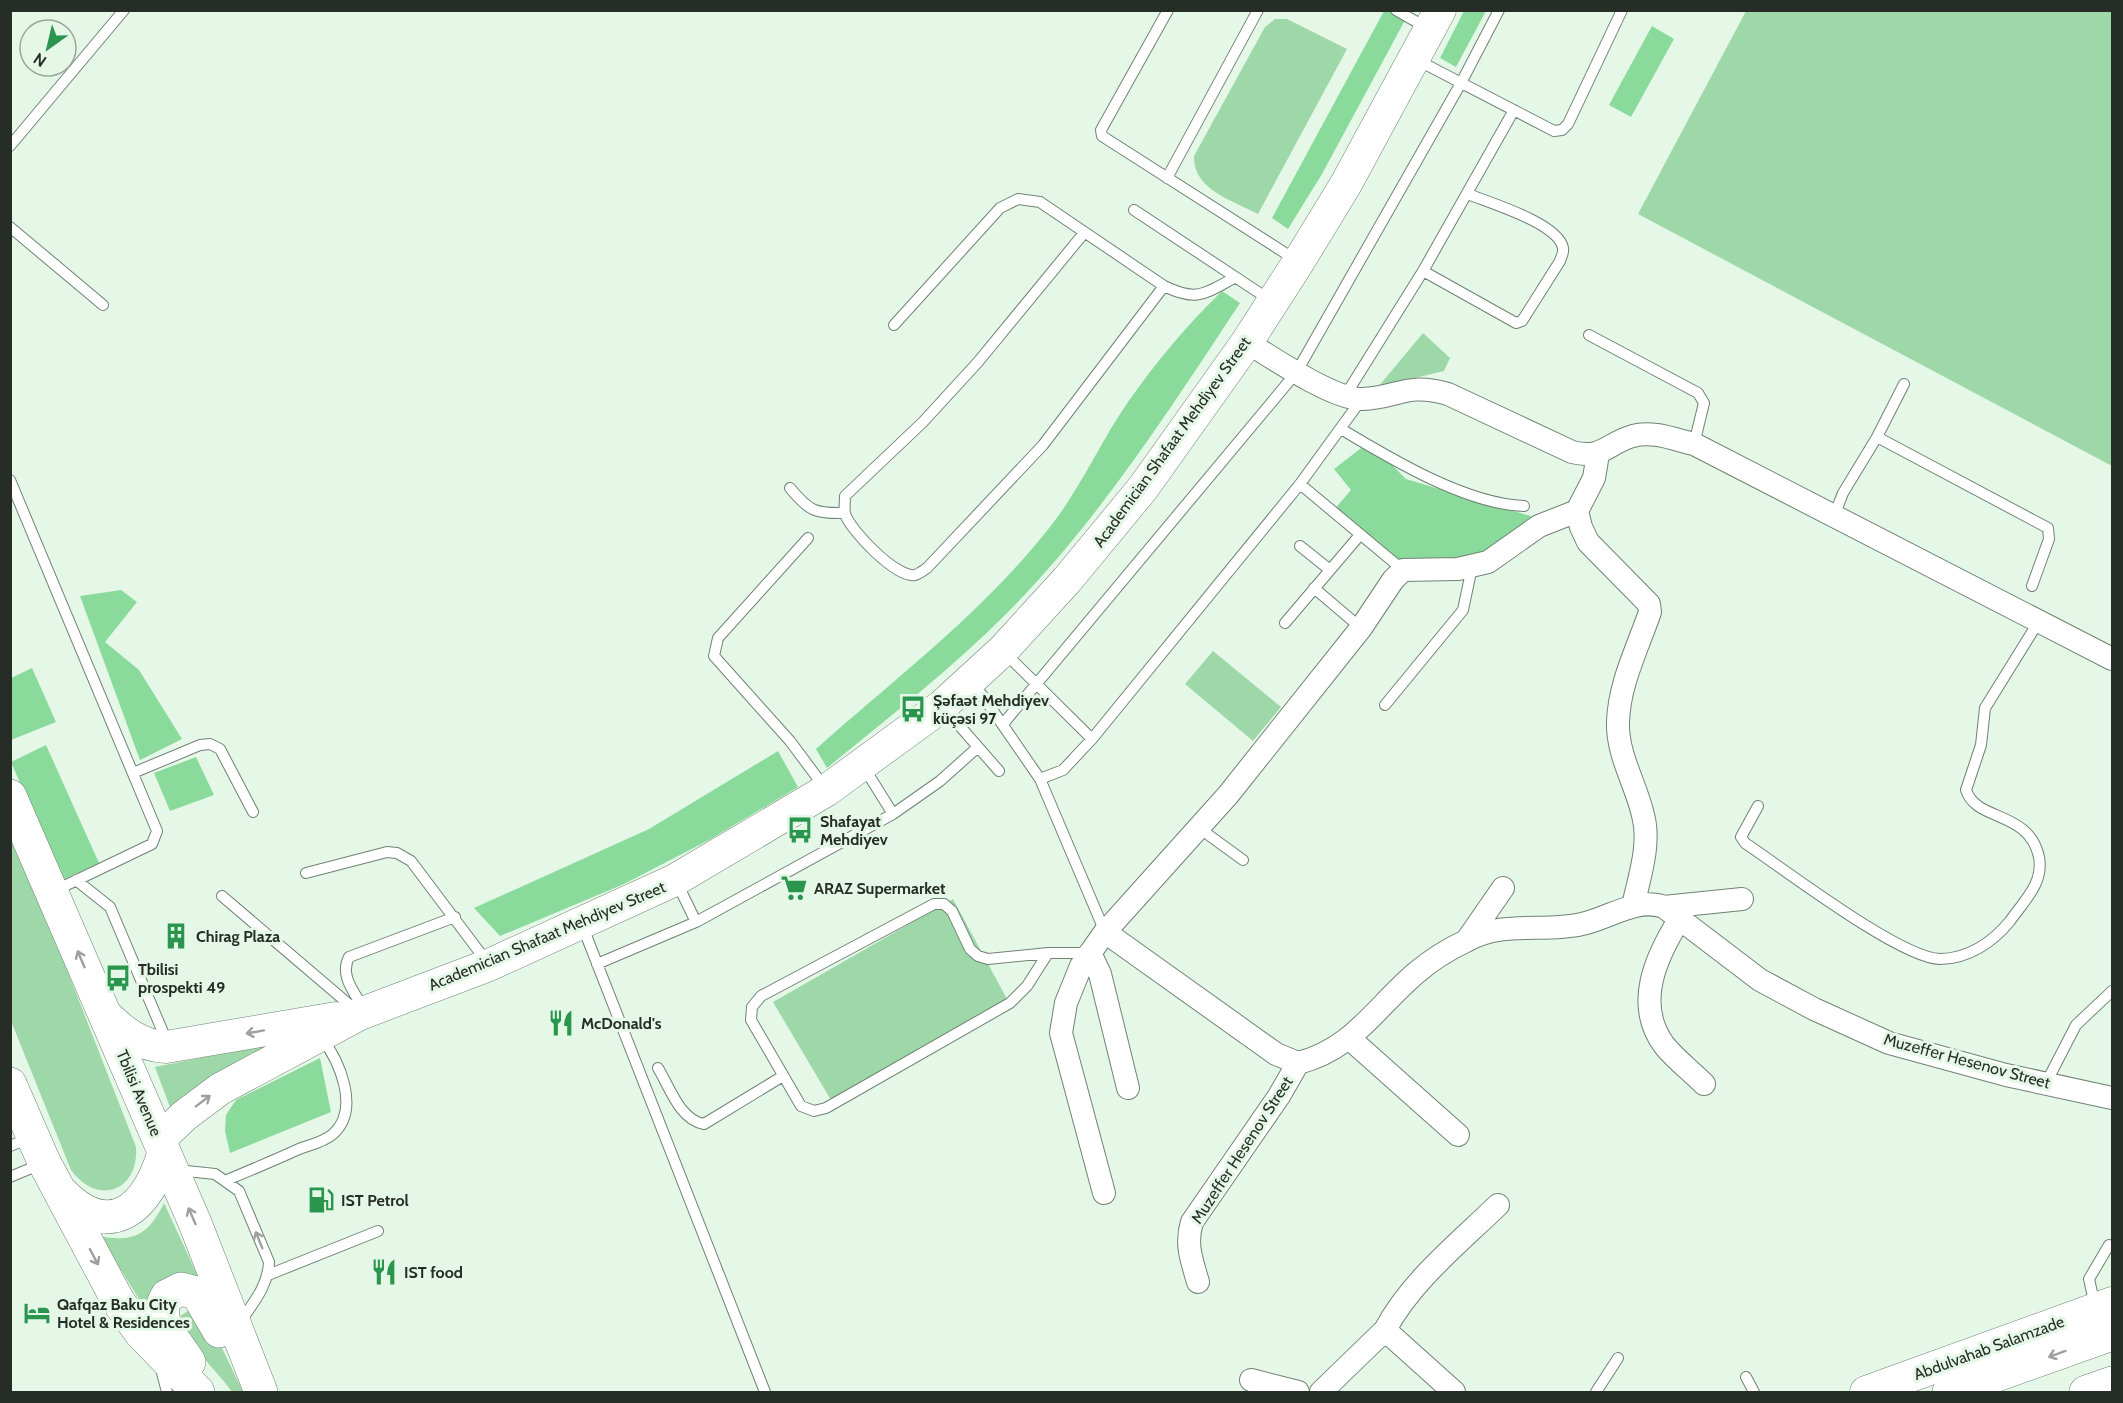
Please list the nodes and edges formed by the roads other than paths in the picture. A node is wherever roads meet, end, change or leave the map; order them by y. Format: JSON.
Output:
{"nodes":[{"id":1,"x":124,"y":10,"type":"edge"},
{"id":2,"x":1168,"y":10,"type":"edge"},
{"id":3,"x":1258,"y":10,"type":"edge"},
{"id":4,"x":1396,"y":10,"type":"edge"},
{"id":5,"x":1498,"y":10,"type":"edge"},
{"id":6,"x":1622,"y":10,"type":"edge"},
{"id":7,"x":1435,"y":20,"type":"edge"},
{"id":8,"x":1414,"y":59,"type":"junction"},
{"id":9,"x":1461,"y":82,"type":"junction"},
{"id":10,"x":1514,"y":110,"type":"junction"},
{"id":11,"x":10,"y":146,"type":"edge"},
{"id":12,"x":1167,"y":178,"type":"junction"},
{"id":13,"x":1468,"y":194,"type":"junction"},
{"id":14,"x":1134,"y":210,"type":"dead end"},
{"id":15,"x":10,"y":227,"type":"edge"},
{"id":16,"x":1084,"y":233,"type":"junction"},
{"id":17,"x":1299,"y":261,"type":"junction"},
{"id":18,"x":1423,"y":271,"type":"junction"},
{"id":19,"x":1234,"y":278,"type":"junction"},
{"id":20,"x":1164,"y":286,"type":"junction"},
{"id":21,"x":1273,"y":302,"type":"junction"},
{"id":22,"x":103,"y":305,"type":"dead end"},
{"id":23,"x":894,"y":325,"type":"dead end"},
{"id":24,"x":1589,"y":335,"type":"dead end"},
{"id":25,"x":1247,"y":342,"type":"junction"},
{"id":26,"x":1296,"y":373,"type":"junction"},
{"id":27,"x":1904,"y":384,"type":"dead end"},
{"id":28,"x":1353,"y":398,"type":"junction"},
{"id":29,"x":1341,"y":429,"type":"junction"},
{"id":30,"x":1877,"y":437,"type":"junction"},
{"id":31,"x":1694,"y":444,"type":"junction"},
{"id":32,"x":1598,"y":454,"type":"junction"},
{"id":33,"x":10,"y":480,"type":"edge"},
{"id":34,"x":1300,"y":484,"type":"junction"},
{"id":35,"x":790,"y":488,"type":"dead end"},
{"id":36,"x":1524,"y":506,"type":"dead end"},
{"id":37,"x":1577,"y":511,"type":"junction"},
{"id":38,"x":845,"y":513,"type":"junction"},
{"id":39,"x":1834,"y":516,"type":"junction"},
{"id":40,"x":1359,"y":536,"type":"junction"},
{"id":41,"x":808,"y":538,"type":"dead end"},
{"id":42,"x":1300,"y":546,"type":"dead end"},
{"id":43,"x":1472,"y":567,"type":"junction"},
{"id":44,"x":1330,"y":570,"type":"junction"},
{"id":45,"x":1403,"y":570,"type":"junction"},
{"id":46,"x":2032,"y":586,"type":"dead end"},
{"id":47,"x":1314,"y":588,"type":"junction"},
{"id":48,"x":2039,"y":621,"type":"junction"},
{"id":49,"x":1285,"y":623,"type":"dead end"},
{"id":50,"x":1361,"y":628,"type":"junction"},
{"id":51,"x":1003,"y":650,"type":"junction"},
{"id":52,"x":2112,"y":659,"type":"edge"},
{"id":53,"x":971,"y":679,"type":"junction"},
{"id":54,"x":1036,"y":683,"type":"junction"},
{"id":55,"x":1385,"y":705,"type":"dead end"},
{"id":56,"x":942,"y":706,"type":"junction"},
{"id":57,"x":1002,"y":724,"type":"junction"},
{"id":58,"x":1092,"y":739,"type":"junction"},
{"id":59,"x":978,"y":747,"type":"junction"},
{"id":60,"x":863,"y":765,"type":"junction"},
{"id":61,"x":999,"y":771,"type":"dead end"},
{"id":62,"x":133,"y":773,"type":"junction"},
{"id":63,"x":1040,"y":779,"type":"junction"},
{"id":64,"x":827,"y":790,"type":"junction"},
{"id":65,"x":10,"y":796,"type":"edge"},
{"id":66,"x":1758,"y":806,"type":"dead end"},
{"id":67,"x":253,"y":812,"type":"dead end"},
{"id":68,"x":893,"y":814,"type":"junction"},
{"id":69,"x":1199,"y":828,"type":"junction"},
{"id":70,"x":1243,"y":860,"type":"dead end"},
{"id":71,"x":306,"y":873,"type":"dead end"},
{"id":72,"x":675,"y":880,"type":"junction"},
{"id":73,"x":64,"y":886,"type":"junction"},
{"id":74,"x":1503,"y":888,"type":"dead end"},
{"id":75,"x":222,"y":896,"type":"dead end"},
{"id":76,"x":1742,"y":899,"type":"dead end"},
{"id":77,"x":1633,"y":906,"type":"junction"},
{"id":78,"x":1672,"y":914,"type":"junction"},
{"id":79,"x":455,"y":917,"type":"junction"},
{"id":80,"x":696,"y":922,"type":"junction"},
{"id":81,"x":582,"y":924,"type":"junction"},
{"id":82,"x":1105,"y":932,"type":"junction"},
{"id":83,"x":1467,"y":940,"type":"junction"},
{"id":84,"x":1048,"y":952,"type":"junction"},
{"id":85,"x":1090,"y":953,"type":"junction"},
{"id":86,"x":489,"y":964,"type":"junction"},
{"id":87,"x":597,"y":964,"type":"junction"},
{"id":88,"x":2112,"y":992,"type":"edge"},
{"id":89,"x":104,"y":1012,"type":"junction"},
{"id":90,"x":363,"y":1013,"type":"junction"},
{"id":91,"x":316,"y":1029,"type":"junction"},
{"id":92,"x":1349,"y":1038,"type":"junction"},
{"id":93,"x":169,"y":1047,"type":"junction"},
{"id":94,"x":1298,"y":1063,"type":"junction"},
{"id":95,"x":658,"y":1068,"type":"dead end"},
{"id":96,"x":783,"y":1076,"type":"junction"},
{"id":97,"x":2046,"y":1083,"type":"junction"},
{"id":98,"x":1704,"y":1084,"type":"dead end"},
{"id":99,"x":1128,"y":1088,"type":"dead end"},
{"id":100,"x":12,"y":1093,"type":"edge"},
{"id":101,"x":2112,"y":1098,"type":"edge"},
{"id":102,"x":1458,"y":1135,"type":"dead end"},
{"id":103,"x":165,"y":1154,"type":"junction"},
{"id":104,"x":36,"y":1158,"type":"edge"},
{"id":105,"x":10,"y":1177,"type":"edge"},
{"id":106,"x":227,"y":1180,"type":"junction"},
{"id":107,"x":1104,"y":1193,"type":"dead end"},
{"id":108,"x":1498,"y":1206,"type":"dead end"},
{"id":109,"x":378,"y":1231,"type":"dead end"},
{"id":110,"x":2109,"y":1245,"type":"dead end"},
{"id":111,"x":268,"y":1275,"type":"junction"},
{"id":112,"x":1198,"y":1282,"type":"dead end"},
{"id":113,"x":2107,"y":1315,"type":"edge"},
{"id":114,"x":236,"y":1329,"type":"junction"},
{"id":115,"x":1385,"y":1330,"type":"junction"},
{"id":116,"x":156,"y":1348,"type":"junction"},
{"id":117,"x":1618,"y":1358,"type":"dead end"},
{"id":118,"x":1746,"y":1377,"type":"dead end"},
{"id":119,"x":1251,"y":1380,"type":"dead end"},
{"id":120,"x":2112,"y":1383,"type":"edge"},
{"id":121,"x":167,"y":1392,"type":"edge"},
{"id":122,"x":198,"y":1392,"type":"edge"},
{"id":123,"x":208,"y":1392,"type":"edge"},
{"id":124,"x":248,"y":1392,"type":"edge"},
{"id":125,"x":261,"y":1392,"type":"edge"},
{"id":126,"x":765,"y":1392,"type":"edge"},
{"id":127,"x":1298,"y":1392,"type":"edge"},
{"id":128,"x":1321,"y":1392,"type":"edge"},
{"id":129,"x":1454,"y":1392,"type":"edge"},
{"id":130,"x":1596,"y":1392,"type":"edge"},
{"id":131,"x":1754,"y":1392,"type":"edge"},
{"id":132,"x":1866,"y":1392,"type":"edge"},
{"id":133,"x":1949,"y":1392,"type":"edge"},
{"id":134,"x":2085,"y":1392,"type":"edge"}],
"edges":[{"from":1,"to":11,"type":"lane"},
{"from":2,"to":12,"type":"lane"},
{"from":3,"to":12,"type":"lane"},
{"from":4,"to":7,"type":"lane"},
{"from":5,"to":9,"type":"lane"},
{"from":6,"to":10,"type":"lane"},
{"from":7,"to":8,"type":"main road","name":"Academician Shafaat Mehdiyev Street"},
{"from":8,"to":9,"type":"lane"},
{"from":8,"to":17,"type":"main road","name":"Academician Shafaat Mehdiyev Street"},
{"from":9,"to":10,"type":"lane"},
{"from":9,"to":26,"type":"lane"},
{"from":10,"to":13,"type":"lane"},
{"from":12,"to":17,"type":"lane"},
{"from":13,"to":18,"type":"lane"},
{"from":13,"to":18,"type":"lane"},
{"from":14,"to":19,"type":"lane"},
{"from":15,"to":22,"type":"lane"},
{"from":16,"to":20,"type":"lane"},
{"from":16,"to":23,"type":"lane"},
{"from":16,"to":38,"type":"lane"},
{"from":17,"to":21,"type":"main road","name":"Academician Shafaat Mehdiyev Street"},
{"from":18,"to":28,"type":"lane"},
{"from":19,"to":20,"type":"lane"},
{"from":19,"to":21,"type":"lane"},
{"from":20,"to":38,"type":"lane"},
{"from":21,"to":25,"type":"main road","name":"Academician Shafaat Mehdiyev Street"},
{"from":24,"to":31,"type":"lane"},
{"from":25,"to":26,"type":"street"},
{"from":25,"to":51,"type":"main road","name":"Academician Shafaat Mehdiyev Street"},
{"from":26,"to":28,"type":"street"},
{"from":26,"to":54,"type":"lane"},
{"from":27,"to":30,"type":"lane"},
{"from":28,"to":29,"type":"lane"},
{"from":28,"to":32,"type":"street"},
{"from":29,"to":34,"type":"lane"},
{"from":29,"to":36,"type":"lane"},
{"from":30,"to":39,"type":"lane"},
{"from":30,"to":46,"type":"lane"},
{"from":31,"to":32,"type":"street"},
{"from":31,"to":39,"type":"street"},
{"from":32,"to":37,"type":"street"},
{"from":33,"to":62,"type":"lane"},
{"from":34,"to":40,"type":"lane"},
{"from":34,"to":58,"type":"lane"},
{"from":35,"to":38,"type":"lane"},
{"from":37,"to":43,"type":"street"},
{"from":37,"to":77,"type":"street"},
{"from":39,"to":48,"type":"street"},
{"from":40,"to":44,"type":"lane"},
{"from":40,"to":45,"type":"lane"},
{"from":41,"to":64,"type":"lane"},
{"from":42,"to":44,"type":"lane"},
{"from":43,"to":45,"type":"street"},
{"from":43,"to":55,"type":"lane"},
{"from":44,"to":47,"type":"lane"},
{"from":45,"to":50,"type":"street"},
{"from":47,"to":49,"type":"lane"},
{"from":47,"to":50,"type":"lane"},
{"from":48,"to":52,"type":"street"},
{"from":48,"to":66,"type":"lane"},
{"from":50,"to":69,"type":"street"},
{"from":51,"to":53,"type":"main road","name":"Academician Shafaat Mehdiyev Street"},
{"from":51,"to":54,"type":"lane"},
{"from":53,"to":56,"type":"main road","name":"Academician Shafaat Mehdiyev Street"},
{"from":53,"to":57,"type":"lane"},
{"from":54,"to":57,"type":"lane"},
{"from":54,"to":58,"type":"lane"},
{"from":56,"to":59,"type":"lane"},
{"from":56,"to":60,"type":"main road","name":"Academician Shafaat Mehdiyev Street"},
{"from":57,"to":63,"type":"lane"},
{"from":58,"to":63,"type":"lane"},
{"from":59,"to":61,"type":"lane"},
{"from":59,"to":68,"type":"lane"},
{"from":60,"to":64,"type":"main road","name":"Academician Shafaat Mehdiyev Street"},
{"from":60,"to":68,"type":"lane"},
{"from":62,"to":67,"type":"lane"},
{"from":62,"to":73,"type":"lane"},
{"from":63,"to":82,"type":"lane"},
{"from":64,"to":72,"type":"main road","name":"Academician Shafaat Mehdiyev Street"},
{"from":65,"to":73,"type":"main road","name":"Tbilisi Avenue"},
{"from":68,"to":80,"type":"lane"},
{"from":69,"to":70,"type":"lane"},
{"from":69,"to":82,"type":"street"},
{"from":71,"to":79,"type":"lane"},
{"from":72,"to":80,"type":"lane"},
{"from":72,"to":81,"type":"main road","name":"Academician Shafaat Mehdiyev Street"},
{"from":89,"to":73,"type":"main road","name":"Tbilisi Avenue","one_way":true},
{"from":73,"to":93,"type":"lane"},
{"from":74,"to":83,"type":"street"},
{"from":75,"to":90,"type":"lane"},
{"from":76,"to":78,"type":"street"},
{"from":77,"to":78,"type":"street","name":"Muzеffеr Hеsеnov Street"},
{"from":77,"to":83,"type":"street","name":"Muzеffеr Hеsеnov Street"},
{"from":78,"to":97,"type":"street","name":"Muzеffеr Hеsеnov Street"},
{"from":78,"to":98,"type":"street"},
{"from":79,"to":86,"type":"lane"},
{"from":79,"to":90,"type":"lane"},
{"from":80,"to":87,"type":"lane"},
{"from":81,"to":86,"type":"main road","name":"Academician Shafaat Mehdiyev Street"},
{"from":81,"to":87,"type":"lane"},
{"from":82,"to":85,"type":"street"},
{"from":82,"to":94,"type":"street"},
{"from":83,"to":92,"type":"street","name":"Muzеffеr Hеsеnov Street"},
{"from":84,"to":85,"type":"lane"},
{"from":84,"to":96,"type":"lane"},
{"from":84,"to":96,"type":"lane"},
{"from":85,"to":99,"type":"street"},
{"from":85,"to":107,"type":"street"},
{"from":86,"to":90,"type":"main road","name":"Academician Shafaat Mehdiyev Street"},
{"from":87,"to":126,"type":"lane"},
{"from":88,"to":97,"type":"lane"},
{"from":89,"to":93,"type":"main road"},
{"from":89,"to":103,"type":"main road","name":"Tbilisi Avenue"},
{"from":90,"to":91,"type":"main road","name":"Academician Shafaat Mehdiyev Street"},
{"from":91,"to":93,"type":"main road","name":"Academician Shafaat Mehdiyev Street","one_way":true},
{"from":103,"to":91,"type":"main road","one_way":true},
{"from":91,"to":106,"type":"lane"},
{"from":92,"to":94,"type":"street","name":"Muzеffеr Hеsеnov Street"},
{"from":92,"to":102,"type":"street"},
{"from":94,"to":112,"type":"street","name":"Muzеffеr Hеsеnov Street"},
{"from":95,"to":96,"type":"lane"},
{"from":97,"to":101,"type":"street","name":"Muzеffеr Hеsеnov Street"},
{"from":100,"to":104,"type":"main road"},
{"from":103,"to":104,"type":"main road"},
{"from":103,"to":106,"type":"lane"},
{"from":114,"to":103,"type":"main road","name":"Tbilisi Avenue","one_way":true},
{"from":104,"to":105,"type":"lane"},
{"from":104,"to":116,"type":"main road","one_way":true},
{"from":111,"to":106,"type":"lane","one_way":true},
{"from":108,"to":115,"type":"street"},
{"from":109,"to":111,"type":"lane"},
{"from":110,"to":113,"type":"lane"},
{"from":111,"to":114,"type":"lane"},
{"from":113,"to":132,"type":"main road","name":"Abdulvahab Salamzade"},
{"from":113,"to":133,"type":"main road","name":"Abdulvahab Salamzade","one_way":true},
{"from":114,"to":125,"type":"main road","name":"Tbilisi Avenue"},
{"from":115,"to":128,"type":"street"},
{"from":115,"to":129,"type":"street"},
{"from":116,"to":121,"type":"lane"},
{"from":116,"to":122,"type":"main road"},
{"from":117,"to":130,"type":"lane"},
{"from":118,"to":131,"type":"lane"},
{"from":119,"to":127,"type":"street"},
{"from":120,"to":134,"type":"main road"},
{"from":123,"to":124,"type":"main road"}]}
